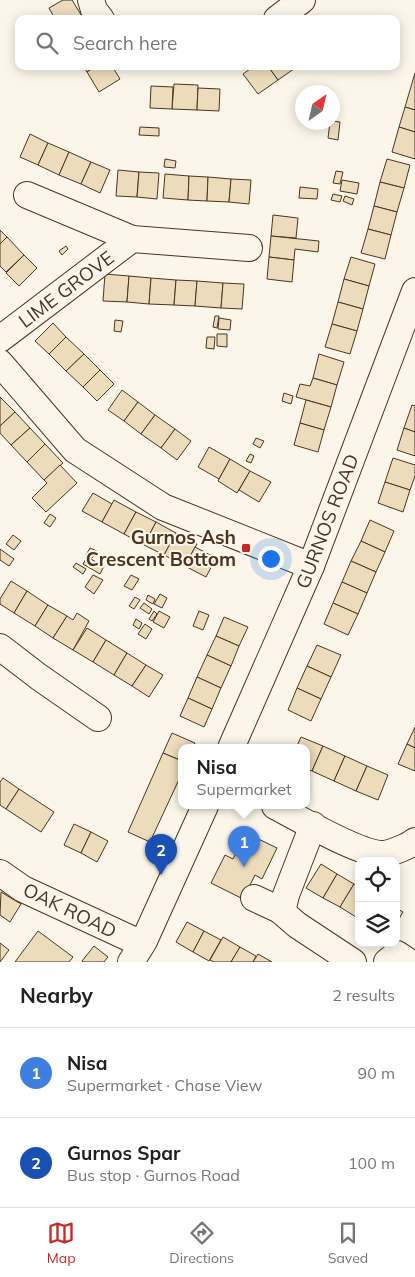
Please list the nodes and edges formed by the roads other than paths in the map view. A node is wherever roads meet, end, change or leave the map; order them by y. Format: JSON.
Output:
{"nodes":[{"id":1,"x":91,"y":0,"type":"edge"},
{"id":2,"x":302,"y":0,"type":"edge"},
{"id":3,"x":97,"y":15,"type":"edge"},
{"id":4,"x":282,"y":15,"type":"edge"},
{"id":5,"x":28,"y":195,"type":"dead end"},
{"id":6,"x":132,"y":239,"type":"junction"},
{"id":7,"x":249,"y":248,"type":"dead end"},
{"id":8,"x":415,"y":291,"type":"edge"},
{"id":9,"x":0,"y":339,"type":"edge"},
{"id":10,"x":0,"y":363,"type":"edge"},
{"id":11,"x":311,"y":566,"type":"junction"},
{"id":12,"x":0,"y":647,"type":"edge"},
{"id":13,"x":98,"y":718,"type":"dead end"},
{"id":14,"x":233,"y":744,"type":"edge"},
{"id":15,"x":204,"y":809,"type":"edge"},
{"id":16,"x":281,"y":809,"type":"edge"},
{"id":17,"x":313,"y":825,"type":"junction"},
{"id":18,"x":415,"y":841,"type":"edge"},
{"id":19,"x":0,"y":873,"type":"edge"},
{"id":20,"x":254,"y":898,"type":"dead end"},
{"id":21,"x":282,"y":911,"type":"junction"},
{"id":22,"x":136,"y":953,"type":"edge"},
{"id":23,"x":353,"y":962,"type":"edge"},
{"id":24,"x":386,"y":962,"type":"edge"},
{"id":25,"x":409,"y":962,"type":"edge"}],
"edges":[{"from":1,"to":3,"type":"street"},
{"from":2,"to":4,"type":"street"},
{"from":5,"to":6,"type":"street","name":"LIME GROVE"},
{"from":6,"to":7,"type":"street","name":"LIME GROVE"},
{"from":6,"to":9,"type":"street","name":"LIME GROVE"},
{"from":8,"to":11,"type":"street","name":"GURNOS ROAD"},
{"from":10,"to":11,"type":"street"},
{"from":11,"to":14,"type":"street","name":"GURNOS ROAD"},
{"from":12,"to":13,"type":"street"},
{"from":15,"to":22,"type":"street"},
{"from":16,"to":17,"type":"street"},
{"from":17,"to":18,"type":"street"},
{"from":17,"to":21,"type":"street"},
{"from":19,"to":22,"type":"street","name":"OAK ROAD"},
{"from":20,"to":21,"type":"street"},
{"from":21,"to":23,"type":"street"},
{"from":24,"to":25,"type":"street"}]}
